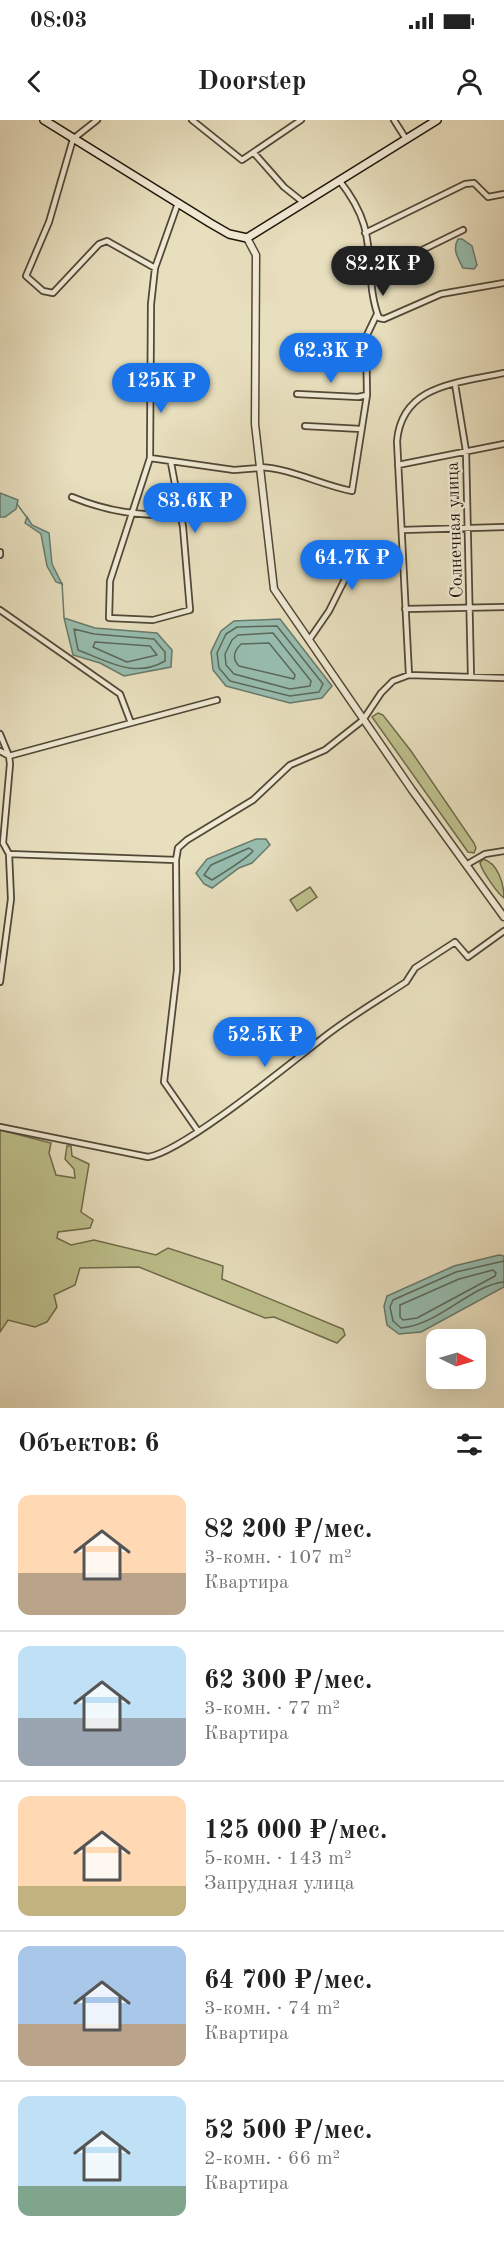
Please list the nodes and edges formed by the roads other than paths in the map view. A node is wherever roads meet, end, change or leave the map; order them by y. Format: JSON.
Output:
{"nodes":[{"id":1,"x":44,"y":120,"type":"edge"},
{"id":2,"x":98,"y":120,"type":"edge"},
{"id":3,"x":192,"y":120,"type":"edge"},
{"id":4,"x":301,"y":120,"type":"edge"},
{"id":5,"x":394,"y":120,"type":"edge"},
{"id":6,"x":437,"y":120,"type":"edge"},
{"id":7,"x":73,"y":138,"type":"junction"},
{"id":8,"x":406,"y":139,"type":"junction"},
{"id":9,"x":254,"y":153,"type":"junction"},
{"id":10,"x":339,"y":180,"type":"junction"},
{"id":11,"x":504,"y":194,"type":"edge"},
{"id":12,"x":178,"y":203,"type":"junction"},
{"id":13,"x":304,"y":203,"type":"junction"},
{"id":14,"x":463,"y":230,"type":"dead end"},
{"id":15,"x":365,"y":233,"type":"junction"},
{"id":16,"x":247,"y":238,"type":"junction"},
{"id":17,"x":155,"y":268,"type":"junction"},
{"id":18,"x":369,"y":276,"type":"junction"},
{"id":19,"x":504,"y":283,"type":"edge"},
{"id":20,"x":377,"y":314,"type":"junction"},
{"id":21,"x":504,"y":373,"type":"edge"},
{"id":22,"x":455,"y":384,"type":"junction"},
{"id":23,"x":297,"y":394,"type":"dead end"},
{"id":24,"x":367,"y":395,"type":"junction"},
{"id":25,"x":305,"y":426,"type":"dead end"},
{"id":26,"x":361,"y":429,"type":"junction"},
{"id":27,"x":504,"y":444,"type":"edge"},
{"id":28,"x":466,"y":451,"type":"junction"},
{"id":29,"x":150,"y":458,"type":"junction"},
{"id":30,"x":171,"y":463,"type":"junction"},
{"id":31,"x":398,"y":465,"type":"junction"},
{"id":32,"x":259,"y":468,"type":"junction"},
{"id":33,"x":72,"y":497,"type":"dead end"},
{"id":34,"x":130,"y":514,"type":"junction"},
{"id":35,"x":180,"y":515,"type":"junction"},
{"id":36,"x":504,"y":527,"type":"edge"},
{"id":37,"x":469,"y":528,"type":"junction"},
{"id":38,"x":402,"y":530,"type":"junction"},
{"id":39,"x":345,"y":548,"type":"dead end"},
{"id":40,"x":470,"y":607,"type":"junction"},
{"id":41,"x":504,"y":607,"type":"edge"},
{"id":42,"x":405,"y":609,"type":"junction"},
{"id":43,"x":0,"y":610,"type":"edge"},
{"id":44,"x":309,"y":640,"type":"junction"},
{"id":45,"x":409,"y":675,"type":"junction"},
{"id":46,"x":471,"y":676,"type":"junction"},
{"id":47,"x":504,"y":678,"type":"edge"},
{"id":48,"x":216,"y":700,"type":"dead end"},
{"id":49,"x":363,"y":720,"type":"junction"},
{"id":50,"x":130,"y":723,"type":"junction"},
{"id":51,"x":0,"y":734,"type":"edge"},
{"id":52,"x":0,"y":751,"type":"edge"},
{"id":53,"x":9,"y":756,"type":"junction"},
{"id":54,"x":2,"y":843,"type":"edge"},
{"id":55,"x":504,"y":851,"type":"edge"},
{"id":56,"x":9,"y":854,"type":"junction"},
{"id":57,"x":176,"y":860,"type":"junction"},
{"id":58,"x":466,"y":865,"type":"junction"},
{"id":59,"x":504,"y":916,"type":"edge"},
{"id":60,"x":504,"y":931,"type":"edge"},
{"id":61,"x":2,"y":939,"type":"edge"},
{"id":62,"x":0,"y":982,"type":"edge"},
{"id":63,"x":0,"y":1127,"type":"edge"},
{"id":64,"x":198,"y":1131,"type":"junction"}],
"edges":[{"from":1,"to":7,"type":"main road"},
{"from":2,"to":7,"type":"street"},
{"from":3,"to":9,"type":"street"},
{"from":4,"to":9,"type":"street"},
{"from":5,"to":8,"type":"street"},
{"from":6,"to":8,"type":"main road"},
{"from":7,"to":12,"type":"main road"},
{"from":7,"to":17,"type":"street"},
{"from":8,"to":10,"type":"main road"},
{"from":9,"to":13,"type":"street"},
{"from":10,"to":13,"type":"main road"},
{"from":10,"to":15,"type":"street"},
{"from":11,"to":15,"type":"street"},
{"from":12,"to":16,"type":"main road"},
{"from":12,"to":17,"type":"street"},
{"from":13,"to":16,"type":"main road"},
{"from":14,"to":18,"type":"street"},
{"from":15,"to":18,"type":"street"},
{"from":16,"to":32,"type":"street"},
{"from":17,"to":29,"type":"street"},
{"from":18,"to":20,"type":"street"},
{"from":19,"to":20,"type":"street"},
{"from":20,"to":24,"type":"street"},
{"from":21,"to":22,"type":"street"},
{"from":22,"to":28,"type":"street","name":"Солнечная улица"},
{"from":22,"to":31,"type":"street"},
{"from":23,"to":24,"type":"street"},
{"from":24,"to":26,"type":"street"},
{"from":25,"to":26,"type":"street"},
{"from":26,"to":32,"type":"street"},
{"from":27,"to":28,"type":"street"},
{"from":28,"to":31,"type":"street"},
{"from":28,"to":37,"type":"street","name":"Солнечная улица"},
{"from":29,"to":30,"type":"street"},
{"from":29,"to":34,"type":"street"},
{"from":30,"to":32,"type":"street"},
{"from":30,"to":35,"type":"street"},
{"from":31,"to":38,"type":"street"},
{"from":32,"to":44,"type":"street"},
{"from":33,"to":34,"type":"street"},
{"from":34,"to":35,"type":"street"},
{"from":34,"to":35,"type":"street"},
{"from":36,"to":37,"type":"street"},
{"from":37,"to":38,"type":"street"},
{"from":37,"to":40,"type":"street","name":"Солнечная улица"},
{"from":38,"to":42,"type":"street"},
{"from":39,"to":44,"type":"street"},
{"from":40,"to":41,"type":"street"},
{"from":40,"to":42,"type":"street"},
{"from":40,"to":46,"type":"street","name":"Солнечная улица"},
{"from":42,"to":45,"type":"street"},
{"from":43,"to":50,"type":"street"},
{"from":44,"to":49,"type":"street"},
{"from":45,"to":46,"type":"street"},
{"from":45,"to":49,"type":"street"},
{"from":46,"to":47,"type":"street"},
{"from":48,"to":50,"type":"street"},
{"from":49,"to":57,"type":"street"},
{"from":49,"to":58,"type":"street"},
{"from":50,"to":53,"type":"street"},
{"from":51,"to":53,"type":"street"},
{"from":52,"to":53,"type":"street"},
{"from":53,"to":54,"type":"street"},
{"from":54,"to":56,"type":"street"},
{"from":55,"to":58,"type":"street"},
{"from":56,"to":57,"type":"street"},
{"from":56,"to":61,"type":"street"},
{"from":57,"to":64,"type":"street"},
{"from":58,"to":59,"type":"street"},
{"from":60,"to":64,"type":"street"},
{"from":61,"to":62,"type":"street"},
{"from":63,"to":64,"type":"street"}]}
